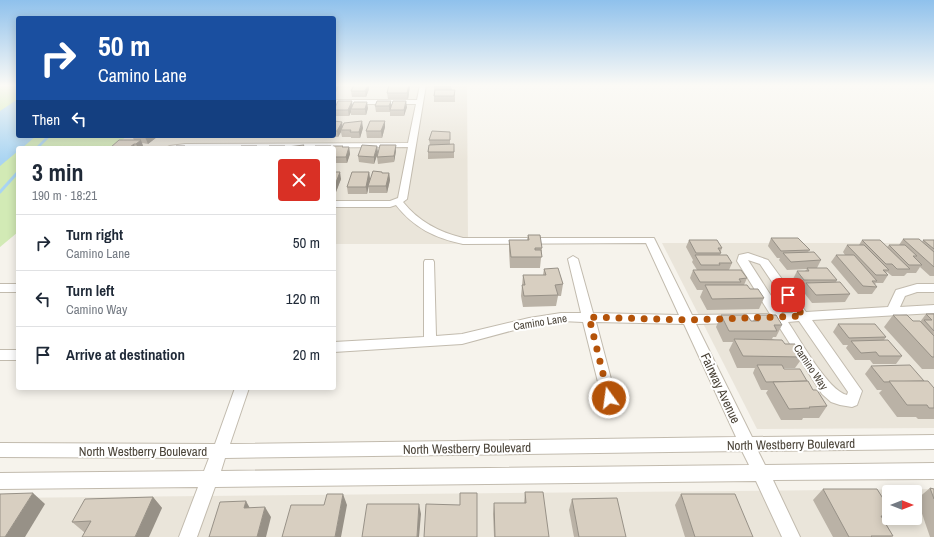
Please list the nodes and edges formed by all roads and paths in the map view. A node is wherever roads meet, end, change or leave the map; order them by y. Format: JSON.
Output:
{"nodes":[{"id":1,"x":419,"y":110,"type":"edge"},
{"id":2,"x":413,"y":145,"type":"junction"},
{"id":3,"x":185,"y":146,"type":"edge"},
{"id":4,"x":398,"y":202,"type":"junction"},
{"id":5,"x":336,"y":204,"type":"edge"},
{"id":6,"x":573,"y":259,"type":"dead end"},
{"id":7,"x":429,"y":262,"type":"dead end"},
{"id":8,"x":0,"y":288,"type":"edge"},
{"id":9,"x":16,"y":288,"type":"edge"},
{"id":10,"x":934,"y":288,"type":"edge"},
{"id":11,"x":934,"y":309,"type":"edge"},
{"id":12,"x":892,"y":312,"type":"junction"},
{"id":13,"x":803,"y":316,"type":"junction"},
{"id":14,"x":589,"y":317,"type":"junction"},
{"id":15,"x":779,"y":318,"type":"junction"},
{"id":16,"x":689,"y":320,"type":"junction"},
{"id":17,"x":430,"y":341,"type":"junction"},
{"id":18,"x":336,"y":347,"type":"edge"},
{"id":19,"x":0,"y":355,"type":"edge"},
{"id":20,"x":16,"y":355,"type":"edge"},
{"id":21,"x":241,"y":390,"type":"edge"},
{"id":22,"x":609,"y":398,"type":"dead end"},
{"id":23,"x":934,"y":442,"type":"edge"},
{"id":24,"x":747,"y":444,"type":"junction"},
{"id":25,"x":0,"y":450,"type":"edge"},
{"id":26,"x":220,"y":451,"type":"junction"},
{"id":27,"x":934,"y":471,"type":"edge"},
{"id":28,"x":760,"y":473,"type":"junction"},
{"id":29,"x":210,"y":479,"type":"junction"},
{"id":30,"x":0,"y":481,"type":"edge"},
{"id":31,"x":188,"y":537,"type":"edge"},
{"id":32,"x":791,"y":537,"type":"edge"}],
"edges":[{"from":1,"to":2,"type":"street"},
{"from":2,"to":3,"type":"street"},
{"from":2,"to":4,"type":"street"},
{"from":4,"to":5,"type":"street"},
{"from":4,"to":16,"type":"street","name":"Fairway Avenue"},
{"from":6,"to":14,"type":"street"},
{"from":7,"to":17,"type":"street"},
{"from":8,"to":9,"type":"street"},
{"from":10,"to":12,"type":"street"},
{"from":11,"to":12,"type":"street","name":"Camino Lane"},
{"from":12,"to":13,"type":"street","name":"Camino Lane"},
{"from":13,"to":15,"type":"street","name":"Camino Lane"},
{"from":13,"to":15,"type":"street","name":"Camino Way"},
{"from":13,"to":15,"type":"street","name":"Camino Way"},
{"from":14,"to":16,"type":"street","name":"Camino Lane"},
{"from":14,"to":17,"type":"street","name":"Camino Lane"},
{"from":14,"to":22,"type":"street"},
{"from":15,"to":16,"type":"street","name":"Camino Lane"},
{"from":16,"to":24,"type":"street","name":"Fairway Avenue"},
{"from":17,"to":18,"type":"street","name":"Camino Lane"},
{"from":19,"to":20,"type":"street"},
{"from":21,"to":26,"type":"street"},
{"from":23,"to":24,"type":"street","name":"North Westberry Boulevard"},
{"from":24,"to":26,"type":"street","name":"North Westberry Boulevard"},
{"from":24,"to":28,"type":"street","name":"Fairway Avenue"},
{"from":25,"to":26,"type":"street","name":"North Westberry Boulevard"},
{"from":26,"to":29,"type":"street"},
{"from":27,"to":28,"type":"street"},
{"from":28,"to":29,"type":"street"},
{"from":28,"to":32,"type":"street","name":"Fairway Avenue"},
{"from":29,"to":30,"type":"street"},
{"from":29,"to":31,"type":"street"}]}
